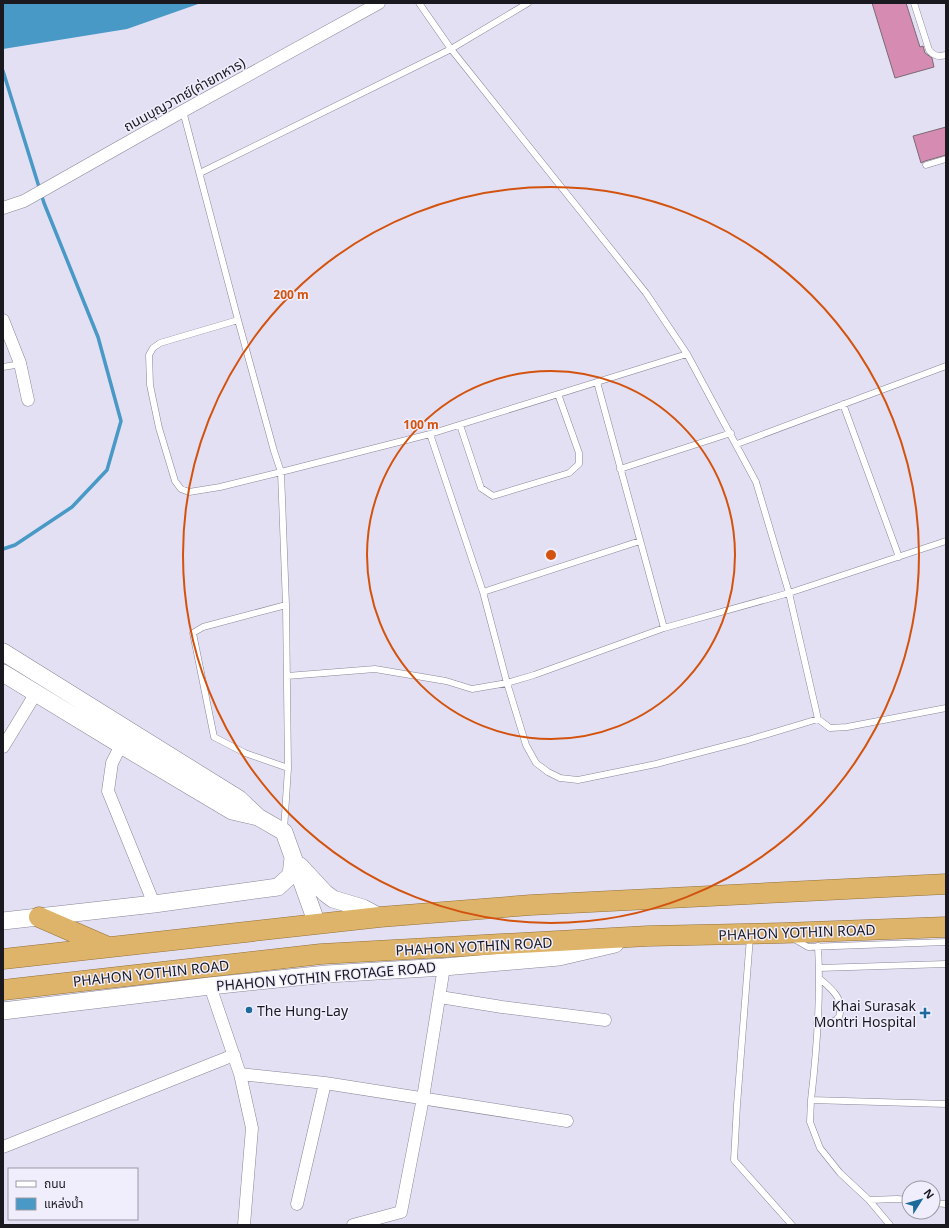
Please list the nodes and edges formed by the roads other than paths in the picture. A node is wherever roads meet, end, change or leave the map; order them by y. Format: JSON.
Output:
{"nodes":[{"id":1,"x":379,"y":3,"type":"edge"},
{"id":2,"x":418,"y":3,"type":"edge"},
{"id":3,"x":528,"y":3,"type":"edge"},
{"id":4,"x":914,"y":3,"type":"edge"},
{"id":5,"x":451,"y":49,"type":"junction"},
{"id":6,"x":946,"y":56,"type":"edge"},
{"id":7,"x":183,"y":111,"type":"junction"},
{"id":8,"x":946,"y":159,"type":"edge"},
{"id":9,"x":926,"y":165,"type":"dead end"},
{"id":10,"x":200,"y":173,"type":"junction"},
{"id":11,"x":3,"y":208,"type":"edge"},
{"id":12,"x":3,"y":320,"type":"edge"},
{"id":13,"x":238,"y":320,"type":"junction"},
{"id":14,"x":687,"y":354,"type":"junction"},
{"id":15,"x":20,"y":364,"type":"junction"},
{"id":16,"x":946,"y":366,"type":"edge"},
{"id":17,"x":3,"y":367,"type":"edge"},
{"id":18,"x":597,"y":382,"type":"junction"},
{"id":19,"x":558,"y":394,"type":"junction"},
{"id":20,"x":28,"y":400,"type":"dead end"},
{"id":21,"x":843,"y":404,"type":"junction"},
{"id":22,"x":460,"y":425,"type":"junction"},
{"id":23,"x":731,"y":433,"type":"junction"},
{"id":24,"x":430,"y":434,"type":"junction"},
{"id":25,"x":737,"y":444,"type":"junction"},
{"id":26,"x":620,"y":468,"type":"junction"},
{"id":27,"x":282,"y":472,"type":"junction"},
{"id":28,"x":640,"y":541,"type":"junction"},
{"id":29,"x":946,"y":541,"type":"edge"},
{"id":30,"x":899,"y":556,"type":"junction"},
{"id":31,"x":483,"y":592,"type":"junction"},
{"id":32,"x":789,"y":593,"type":"junction"},
{"id":33,"x":286,"y":605,"type":"junction"},
{"id":34,"x":664,"y":628,"type":"junction"},
{"id":35,"x":3,"y":652,"type":"edge"},
{"id":36,"x":3,"y":673,"type":"edge"},
{"id":37,"x":287,"y":676,"type":"junction"},
{"id":38,"x":507,"y":683,"type":"junction"},
{"id":39,"x":36,"y":693,"type":"junction"},
{"id":40,"x":946,"y":708,"type":"edge"},
{"id":41,"x":818,"y":719,"type":"junction"},
{"id":42,"x":121,"y":745,"type":"junction"},
{"id":43,"x":3,"y":747,"type":"edge"},
{"id":44,"x":288,"y":768,"type":"junction"},
{"id":45,"x":258,"y":817,"type":"junction"},
{"id":46,"x":284,"y":832,"type":"junction"},
{"id":47,"x":293,"y":858,"type":"junction"},
{"id":48,"x":946,"y":884,"type":"edge"},
{"id":49,"x":154,"y":904,"type":"junction"},
{"id":50,"x":39,"y":917,"type":"junction"},
{"id":51,"x":380,"y":917,"type":"junction"},
{"id":52,"x":3,"y":921,"type":"edge"},
{"id":53,"x":318,"y":924,"type":"junction"},
{"id":54,"x":946,"y":927,"type":"edge"},
{"id":55,"x":751,"y":933,"type":"junction"},
{"id":56,"x":782,"y":933,"type":"junction"},
{"id":57,"x":648,"y":936,"type":"junction"},
{"id":58,"x":946,"y":942,"type":"edge"},
{"id":59,"x":818,"y":946,"type":"junction"},
{"id":60,"x":110,"y":948,"type":"junction"},
{"id":61,"x":321,"y":954,"type":"junction"},
{"id":62,"x":3,"y":959,"type":"edge"},
{"id":63,"x":946,"y":964,"type":"edge"},
{"id":64,"x":444,"y":967,"type":"junction"},
{"id":65,"x":819,"y":968,"type":"junction"},
{"id":66,"x":819,"y":978,"type":"junction"},
{"id":67,"x":210,"y":986,"type":"junction"},
{"id":68,"x":3,"y":990,"type":"edge"},
{"id":69,"x":440,"y":997,"type":"junction"},
{"id":70,"x":3,"y":1011,"type":"edge"},
{"id":71,"x":605,"y":1020,"type":"dead end"},
{"id":72,"x":817,"y":1023,"type":"junction"},
{"id":73,"x":234,"y":1055,"type":"junction"},
{"id":74,"x":240,"y":1074,"type":"junction"},
{"id":75,"x":325,"y":1083,"type":"junction"},
{"id":76,"x":423,"y":1098,"type":"junction"},
{"id":77,"x":811,"y":1100,"type":"junction"},
{"id":78,"x":946,"y":1104,"type":"edge"},
{"id":79,"x":567,"y":1121,"type":"dead end"},
{"id":80,"x":3,"y":1147,"type":"edge"},
{"id":81,"x":901,"y":1199,"type":"edge"},
{"id":82,"x":870,"y":1200,"type":"junction"},
{"id":83,"x":297,"y":1204,"type":"dead end"},
{"id":84,"x":244,"y":1225,"type":"edge"},
{"id":85,"x":353,"y":1225,"type":"edge"},
{"id":86,"x":792,"y":1225,"type":"edge"},
{"id":87,"x":890,"y":1225,"type":"edge"}],
"edges":[{"from":1,"to":7,"type":"street","name":"ถนนบุญวาทย์(ค่ายทหาร)"},
{"from":2,"to":5,"type":"lane"},
{"from":3,"to":5,"type":"lane"},
{"from":4,"to":6,"type":"lane"},
{"from":5,"to":10,"type":"lane"},
{"from":5,"to":14,"type":"lane"},
{"from":7,"to":10,"type":"lane"},
{"from":7,"to":11,"type":"street","name":"ถนนบุญวาทย์(ค่ายทหาร)"},
{"from":8,"to":9,"type":"lane"},
{"from":10,"to":13,"type":"lane"},
{"from":12,"to":15,"type":"street"},
{"from":13,"to":27,"type":"lane"},
{"from":13,"to":27,"type":"lane"},
{"from":14,"to":18,"type":"lane"},
{"from":14,"to":23,"type":"lane"},
{"from":15,"to":17,"type":"lane"},
{"from":15,"to":20,"type":"street"},
{"from":16,"to":21,"type":"lane"},
{"from":18,"to":19,"type":"lane"},
{"from":18,"to":26,"type":"lane"},
{"from":19,"to":22,"type":"lane"},
{"from":19,"to":22,"type":"lane"},
{"from":21,"to":25,"type":"lane"},
{"from":21,"to":30,"type":"lane"},
{"from":22,"to":24,"type":"lane"},
{"from":23,"to":25,"type":"lane"},
{"from":23,"to":26,"type":"lane"},
{"from":24,"to":27,"type":"lane"},
{"from":24,"to":31,"type":"lane"},
{"from":25,"to":32,"type":"lane"},
{"from":26,"to":28,"type":"lane"},
{"from":27,"to":33,"type":"lane"},
{"from":28,"to":31,"type":"lane"},
{"from":28,"to":34,"type":"lane"},
{"from":29,"to":30,"type":"lane"},
{"from":30,"to":32,"type":"lane"},
{"from":31,"to":38,"type":"lane"},
{"from":32,"to":34,"type":"lane"},
{"from":32,"to":41,"type":"lane"},
{"from":33,"to":37,"type":"lane"},
{"from":33,"to":44,"type":"lane"},
{"from":34,"to":38,"type":"lane"},
{"from":35,"to":45,"type":"main road"},
{"from":36,"to":39,"type":"main road"},
{"from":37,"to":38,"type":"lane"},
{"from":37,"to":44,"type":"lane"},
{"from":38,"to":41,"type":"lane"},
{"from":39,"to":42,"type":"main road"},
{"from":39,"to":43,"type":"street"},
{"from":40,"to":41,"type":"lane"},
{"from":42,"to":45,"type":"main road"},
{"from":42,"to":49,"type":"street"},
{"from":44,"to":46,"type":"lane"},
{"from":45,"to":46,"type":"main road"},
{"from":46,"to":47,"type":"main road"},
{"from":47,"to":49,"type":"main road"},
{"from":47,"to":51,"type":"main road"},
{"from":47,"to":53,"type":"main road"},
{"from":48,"to":51,"type":"highway","name":"PHAHON YOTHIN ROAD"},
{"from":49,"to":50,"type":"main road"},
{"from":50,"to":52,"type":"main road"},
{"from":50,"to":60,"type":"highway"},
{"from":51,"to":53,"type":"highway","name":"PHAHON YOTHIN ROAD"},
{"from":53,"to":60,"type":"highway","name":"PHAHON YOTHIN ROAD"},
{"from":53,"to":61,"type":"highway"},
{"from":54,"to":56,"type":"highway","name":"PHAHON YOTHIN ROAD"},
{"from":55,"to":56,"type":"highway","name":"PHAHON YOTHIN ROAD"},
{"from":55,"to":57,"type":"highway","name":"PHAHON YOTHIN ROAD"},
{"from":55,"to":86,"type":"lane"},
{"from":56,"to":59,"type":"lane"},
{"from":57,"to":61,"type":"highway","name":"PHAHON YOTHIN ROAD"},
{"from":57,"to":64,"type":"main road","name":"PHAHON YOTHIN FROTAGE ROAD"},
{"from":58,"to":59,"type":"lane"},
{"from":59,"to":65,"type":"lane"},
{"from":60,"to":62,"type":"highway","name":"PHAHON YOTHIN ROAD"},
{"from":61,"to":68,"type":"highway","name":"PHAHON YOTHIN ROAD"},
{"from":63,"to":65,"type":"lane"},
{"from":64,"to":67,"type":"main road","name":"PHAHON YOTHIN FROTAGE ROAD"},
{"from":64,"to":69,"type":"street"},
{"from":65,"to":66,"type":"lane"},
{"from":66,"to":72,"type":"lane"},
{"from":66,"to":72,"type":"lane"},
{"from":67,"to":70,"type":"main road","name":"PHAHON YOTHIN FROTAGE ROAD"},
{"from":67,"to":73,"type":"street"},
{"from":69,"to":71,"type":"street"},
{"from":69,"to":76,"type":"street"},
{"from":72,"to":77,"type":"lane"},
{"from":73,"to":74,"type":"street"},
{"from":73,"to":80,"type":"street"},
{"from":74,"to":75,"type":"street"},
{"from":74,"to":84,"type":"street"},
{"from":75,"to":76,"type":"street"},
{"from":75,"to":83,"type":"street"},
{"from":76,"to":79,"type":"street"},
{"from":76,"to":85,"type":"street"},
{"from":77,"to":78,"type":"lane"},
{"from":77,"to":82,"type":"lane"},
{"from":81,"to":82,"type":"lane"},
{"from":82,"to":87,"type":"lane"}]}
